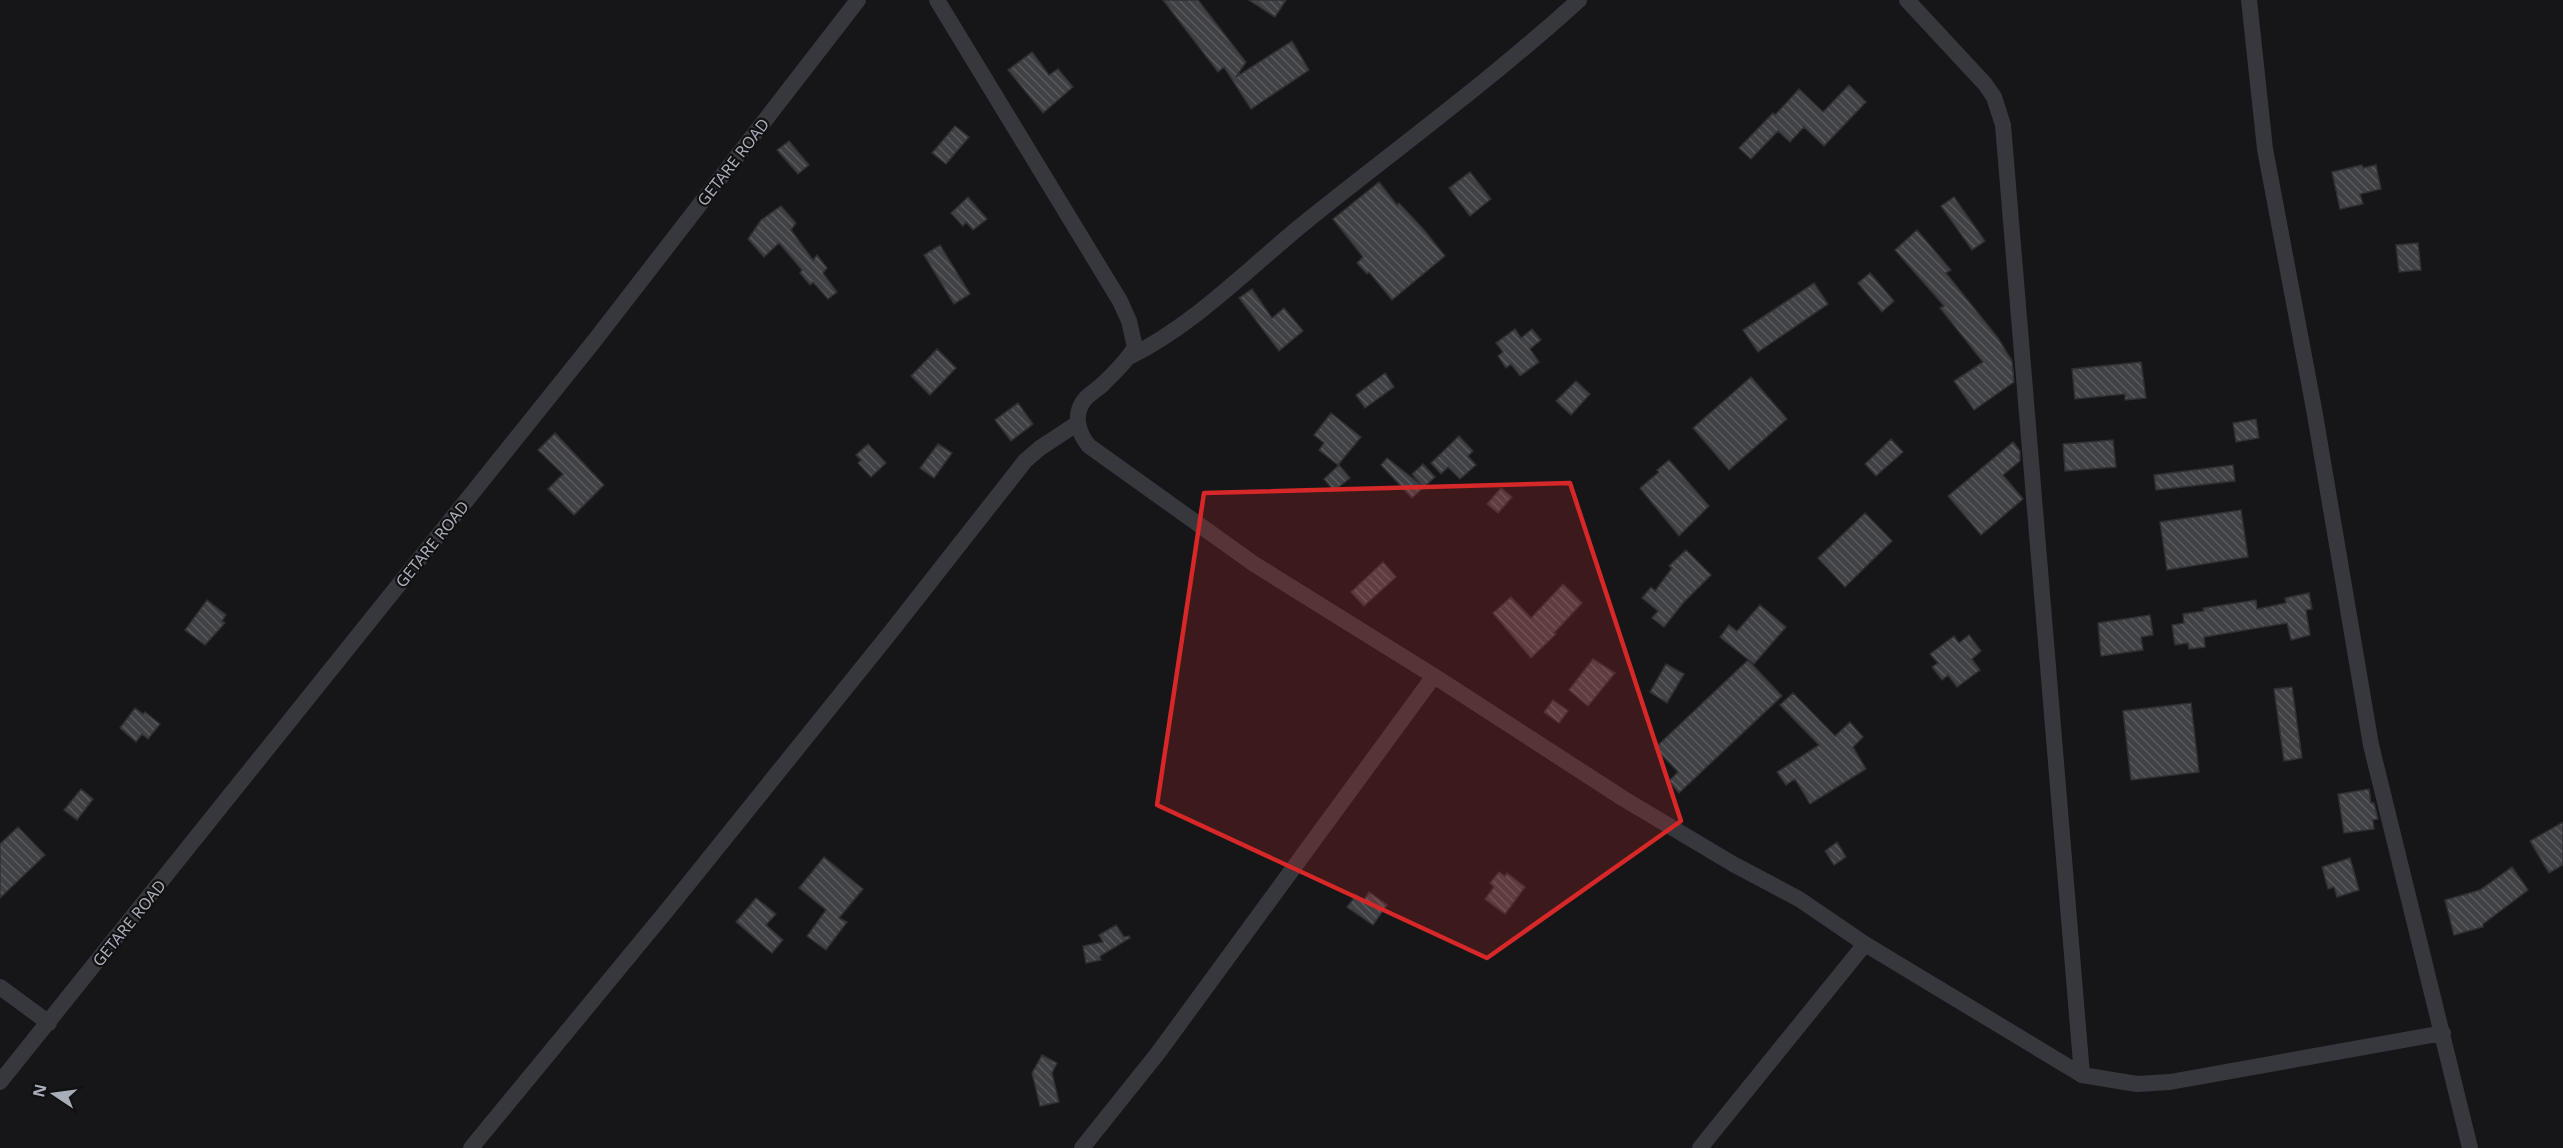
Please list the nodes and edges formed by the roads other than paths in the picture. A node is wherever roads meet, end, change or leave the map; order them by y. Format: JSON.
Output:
{"nodes":[{"id":1,"x":858,"y":0,"type":"edge"},
{"id":2,"x":937,"y":0,"type":"edge"},
{"id":3,"x":1579,"y":0,"type":"edge"},
{"id":4,"x":1907,"y":0,"type":"edge"},
{"id":5,"x":2249,"y":0,"type":"edge"},
{"id":6,"x":1129,"y":357,"type":"junction"},
{"id":7,"x":1077,"y":423,"type":"junction"},
{"id":8,"x":1434,"y":676,"type":"junction"},
{"id":9,"x":1864,"y":944,"type":"junction"},
{"id":10,"x":0,"y":987,"type":"edge"},
{"id":11,"x":49,"y":1023,"type":"junction"},
{"id":12,"x":2444,"y":1033,"type":"junction"},
{"id":13,"x":2082,"y":1075,"type":"junction"},
{"id":14,"x":0,"y":1082,"type":"edge"},
{"id":15,"x":471,"y":1148,"type":"edge"},
{"id":16,"x":1082,"y":1148,"type":"edge"},
{"id":17,"x":1700,"y":1148,"type":"edge"},
{"id":18,"x":2470,"y":1148,"type":"edge"}],
"edges":[{"from":1,"to":11,"type":"street","name":"GETARE ROAD"},
{"from":2,"to":6,"type":"street"},
{"from":3,"to":6,"type":"street"},
{"from":4,"to":13,"type":"street"},
{"from":5,"to":12,"type":"street"},
{"from":6,"to":7,"type":"street"},
{"from":7,"to":8,"type":"street"},
{"from":7,"to":15,"type":"street"},
{"from":8,"to":9,"type":"street"},
{"from":8,"to":16,"type":"street"},
{"from":9,"to":13,"type":"street"},
{"from":9,"to":17,"type":"street"},
{"from":10,"to":11,"type":"street"},
{"from":11,"to":14,"type":"street","name":"GETARE ROAD"},
{"from":12,"to":13,"type":"street"},
{"from":12,"to":18,"type":"street"}]}
